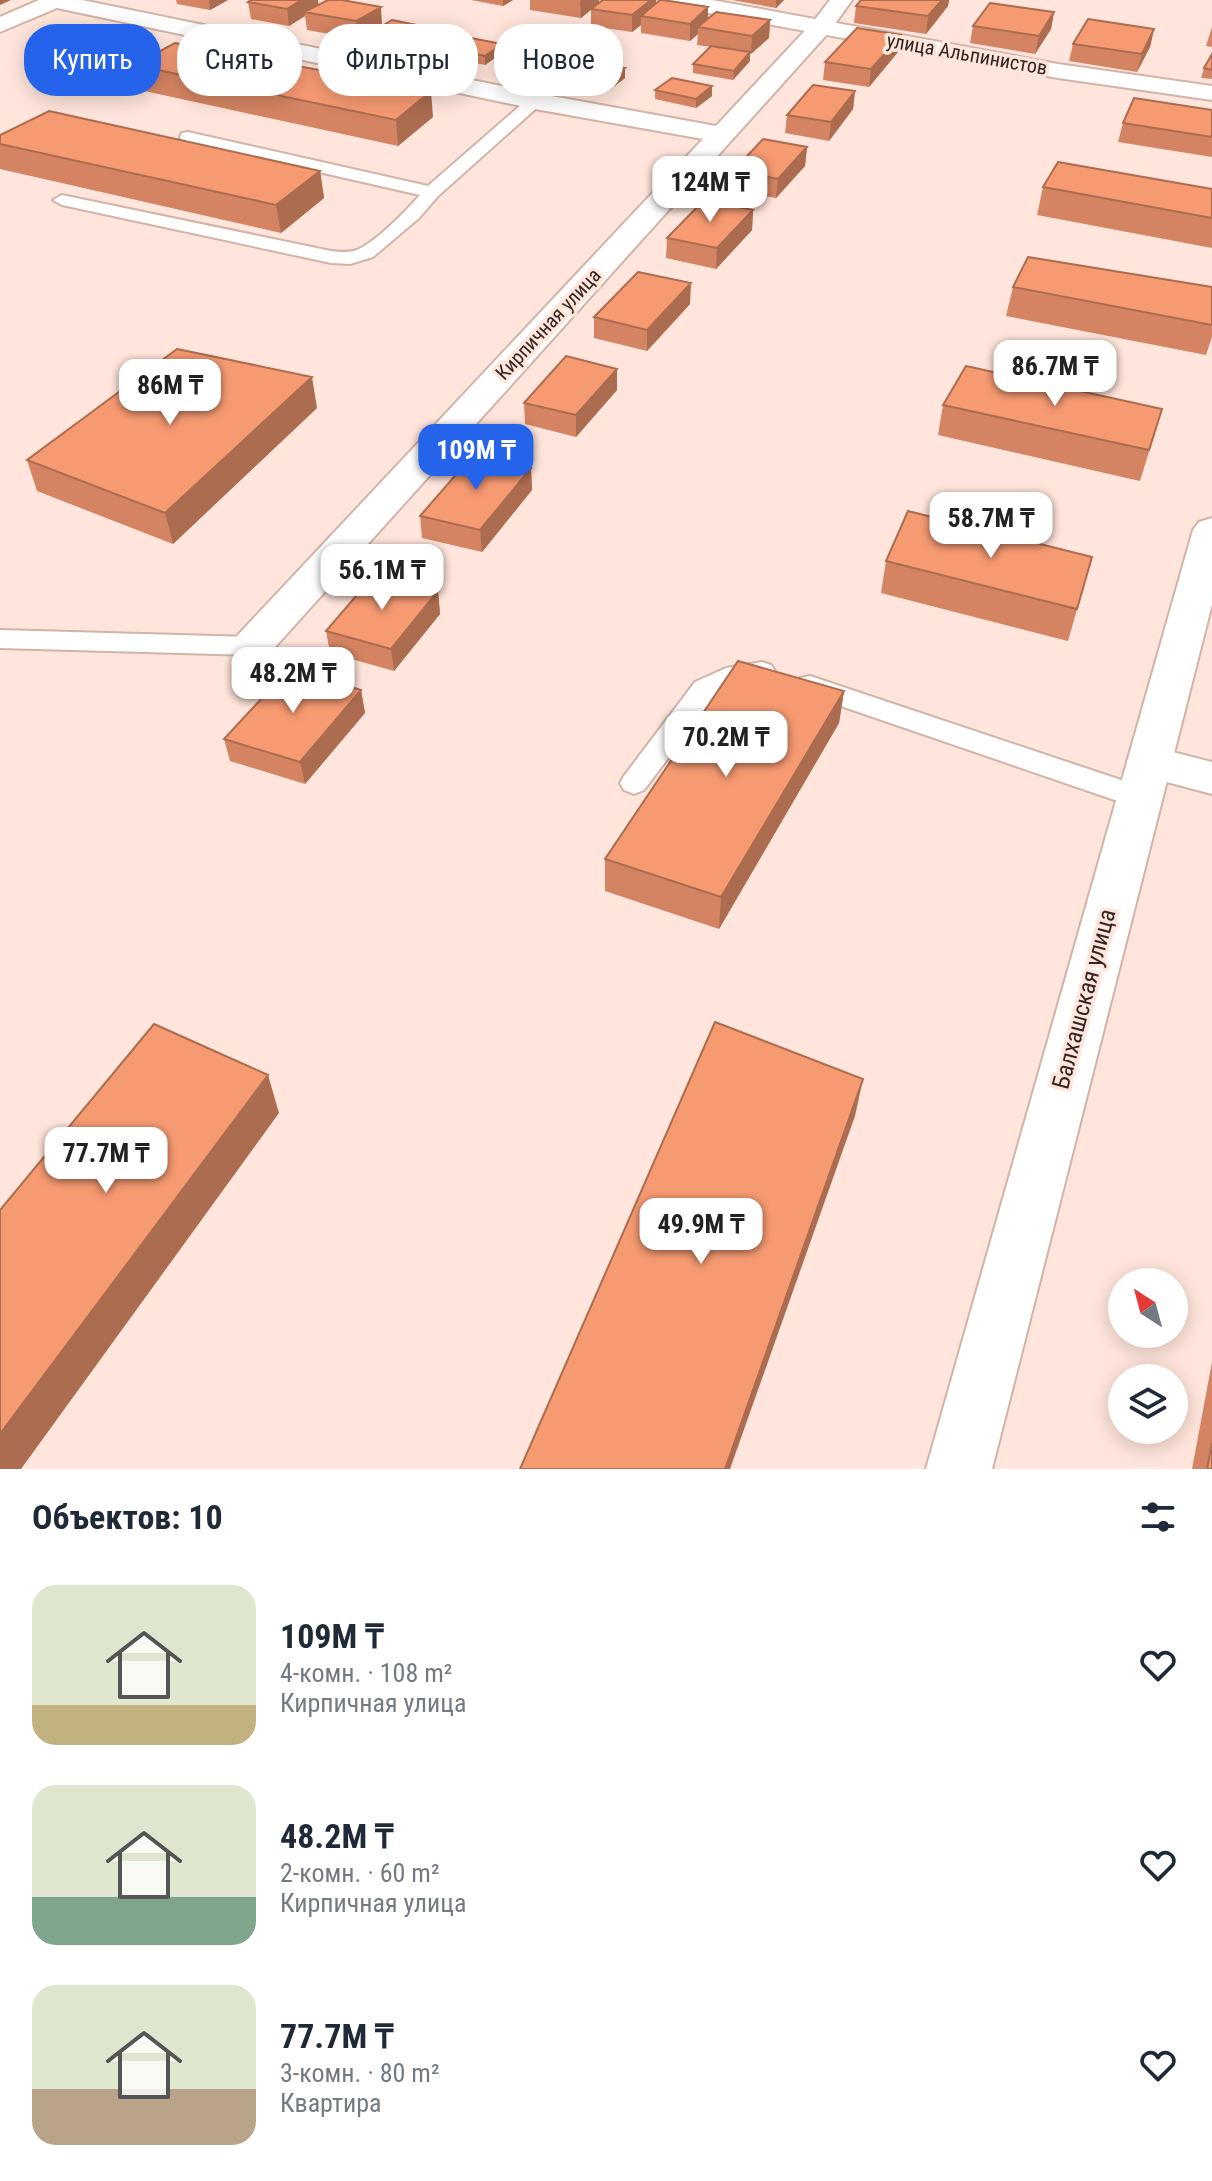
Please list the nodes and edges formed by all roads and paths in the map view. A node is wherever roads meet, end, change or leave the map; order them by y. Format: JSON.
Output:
{"nodes":[{"id":1,"x":676,"y":0,"type":"edge"},
{"id":2,"x":841,"y":0,"type":"edge"},
{"id":3,"x":0,"y":25,"type":"edge"},
{"id":4,"x":821,"y":27,"type":"junction"},
{"id":5,"x":1212,"y":93,"type":"edge"},
{"id":6,"x":535,"y":101,"type":"junction"},
{"id":7,"x":722,"y":135,"type":"junction"},
{"id":8,"x":188,"y":137,"type":"dead end"},
{"id":9,"x":432,"y":192,"type":"junction"},
{"id":10,"x":62,"y":200,"type":"dead end"},
{"id":11,"x":1212,"y":530,"type":"edge"},
{"id":12,"x":0,"y":639,"type":"edge"},
{"id":13,"x":252,"y":646,"type":"joint"},
{"id":14,"x":1212,"y":778,"type":"edge"},
{"id":15,"x":1144,"y":779,"type":"junction"},
{"id":16,"x":634,"y":783,"type":"dead end"},
{"id":17,"x":959,"y":1469,"type":"edge"}],
"edges":[{"from":1,"to":4,"type":"street","name":"улица Альпинистов"},
{"from":2,"to":4,"type":"street","name":"Кирпичная улица"},
{"from":3,"to":6,"type":"street"},
{"from":4,"to":5,"type":"street","name":"улица Альпинистов"},
{"from":4,"to":7,"type":"street","name":"Кирпичная улица"},
{"from":6,"to":7,"type":"street"},
{"from":6,"to":9,"type":"lane"},
{"from":7,"to":13,"type":"street","name":"Кирпичная улица"},
{"from":8,"to":9,"type":"lane"},
{"from":9,"to":10,"type":"lane"},
{"from":11,"to":15,"type":"street","name":"Балхашская улица"},
{"from":12,"to":13,"type":"lane"},
{"from":14,"to":15,"type":"street"},
{"from":15,"to":16,"type":"lane"},
{"from":15,"to":17,"type":"street","name":"Балхашская улица"}]}
